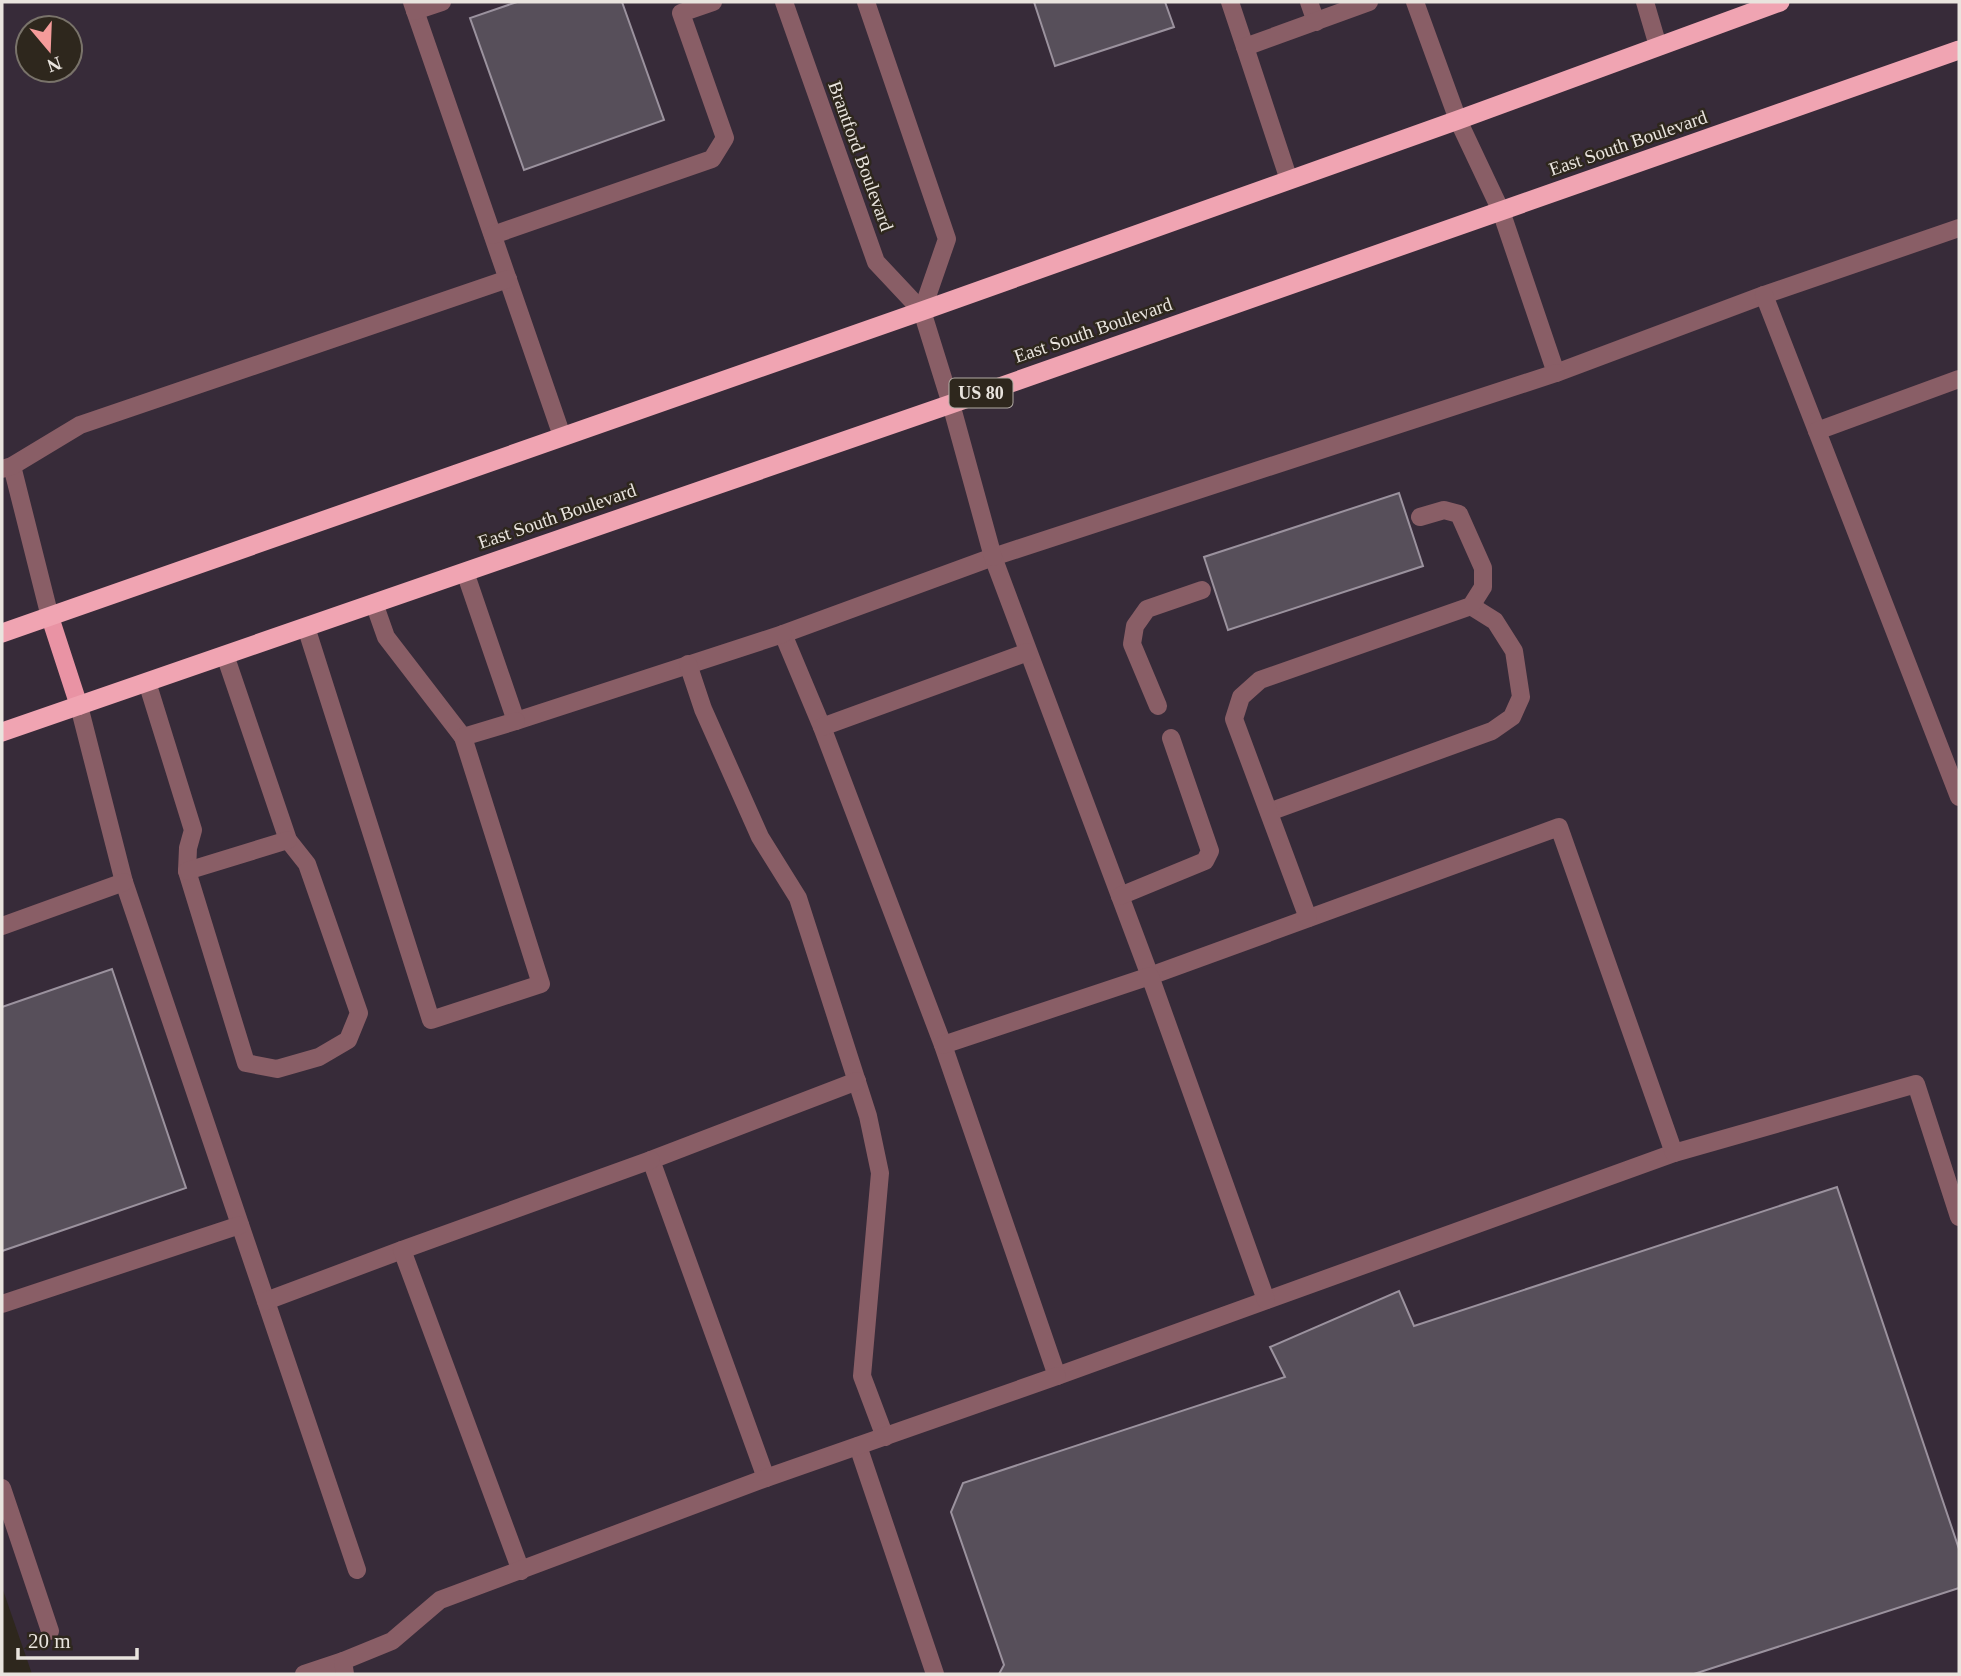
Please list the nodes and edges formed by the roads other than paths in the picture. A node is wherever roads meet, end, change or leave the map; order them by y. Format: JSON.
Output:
{"nodes":[{"id":1,"x":442,"y":2,"type":"edge"},
{"id":2,"x":713,"y":2,"type":"edge"},
{"id":3,"x":783,"y":2,"type":"edge"},
{"id":4,"x":866,"y":2,"type":"edge"},
{"id":5,"x":1230,"y":2,"type":"edge"},
{"id":6,"x":1309,"y":2,"type":"edge"},
{"id":7,"x":1369,"y":2,"type":"edge"},
{"id":8,"x":1415,"y":2,"type":"edge"},
{"id":9,"x":1645,"y":2,"type":"edge"},
{"id":10,"x":1780,"y":2,"type":"edge"},
{"id":11,"x":414,"y":6,"type":"edge"},
{"id":12,"x":679,"y":8,"type":"edge"},
{"id":13,"x":1745,"y":8,"type":"edge"},
{"id":14,"x":1316,"y":22,"type":"junction"},
{"id":15,"x":1658,"y":46,"type":"junction"},
{"id":16,"x":1245,"y":47,"type":"junction"},
{"id":17,"x":1959,"y":50,"type":"edge"},
{"id":18,"x":1458,"y":120,"type":"junction"},
{"id":19,"x":1289,"y":180,"type":"junction"},
{"id":20,"x":1501,"y":211,"type":"junction"},
{"id":21,"x":1959,"y":228,"type":"edge"},
{"id":22,"x":493,"y":235,"type":"junction"},
{"id":23,"x":508,"y":279,"type":"junction"},
{"id":24,"x":1764,"y":295,"type":"junction"},
{"id":25,"x":922,"y":311,"type":"junction"},
{"id":26,"x":1556,"y":373,"type":"junction"},
{"id":27,"x":1959,"y":379,"type":"edge"},
{"id":28,"x":951,"y":404,"type":"junction"},
{"id":29,"x":1817,"y":431,"type":"junction"},
{"id":30,"x":562,"y":436,"type":"junction"},
{"id":31,"x":7,"y":468,"type":"edge"},
{"id":32,"x":1420,"y":517,"type":"dead end"},
{"id":33,"x":993,"y":557,"type":"junction"},
{"id":34,"x":465,"y":572,"type":"junction"},
{"id":35,"x":1202,"y":590,"type":"dead end"},
{"id":36,"x":374,"y":603,"type":"junction"},
{"id":37,"x":1471,"y":606,"type":"junction"},
{"id":38,"x":50,"y":617,"type":"junction"},
{"id":39,"x":306,"y":627,"type":"junction"},
{"id":40,"x":2,"y":633,"type":"edge"},
{"id":41,"x":783,"y":634,"type":"junction"},
{"id":42,"x":1028,"y":652,"type":"junction"},
{"id":43,"x":225,"y":655,"type":"junction"},
{"id":44,"x":688,"y":664,"type":"junction"},
{"id":45,"x":146,"y":682,"type":"junction"},
{"id":46,"x":79,"y":706,"type":"junction"},
{"id":47,"x":1158,"y":706,"type":"dead end"},
{"id":48,"x":516,"y":721,"type":"junction"},
{"id":49,"x":822,"y":727,"type":"junction"},
{"id":50,"x":2,"y":732,"type":"edge"},
{"id":51,"x":463,"y":737,"type":"junction"},
{"id":52,"x":1171,"y":738,"type":"dead end"},
{"id":53,"x":1959,"y":797,"type":"edge"},
{"id":54,"x":1269,"y":811,"type":"junction"},
{"id":55,"x":288,"y":840,"type":"junction"},
{"id":56,"x":187,"y":871,"type":"junction"},
{"id":57,"x":124,"y":882,"type":"junction"},
{"id":58,"x":1120,"y":896,"type":"junction"},
{"id":59,"x":1308,"y":918,"type":"junction"},
{"id":60,"x":2,"y":926,"type":"edge"},
{"id":61,"x":1150,"y":976,"type":"junction"},
{"id":62,"x":943,"y":1045,"type":"junction"},
{"id":63,"x":857,"y":1082,"type":"junction"},
{"id":64,"x":1674,"y":1153,"type":"junction"},
{"id":65,"x":651,"y":1160,"type":"junction"},
{"id":66,"x":1959,"y":1217,"type":"edge"},
{"id":67,"x":240,"y":1225,"type":"junction"},
{"id":68,"x":402,"y":1250,"type":"junction"},
{"id":69,"x":1266,"y":1300,"type":"junction"},
{"id":70,"x":266,"y":1301,"type":"junction"},
{"id":71,"x":2,"y":1304,"type":"edge"},
{"id":72,"x":1057,"y":1376,"type":"junction"},
{"id":73,"x":885,"y":1437,"type":"junction"},
{"id":74,"x":858,"y":1446,"type":"junction"},
{"id":75,"x":766,"y":1478,"type":"junction"},
{"id":76,"x":2,"y":1488,"type":"edge"},
{"id":77,"x":358,"y":1570,"type":"dead end"},
{"id":78,"x":521,"y":1571,"type":"junction"},
{"id":79,"x":50,"y":1631,"type":"dead end"},
{"id":80,"x":344,"y":1667,"type":"edge"},
{"id":81,"x":304,"y":1674,"type":"edge"},
{"id":82,"x":935,"y":1674,"type":"edge"}],
"edges":[{"from":1,"to":11,"type":"street"},
{"from":2,"to":12,"type":"street"},
{"from":3,"to":25,"type":"street","name":"Brantford Boulevard"},
{"from":4,"to":25,"type":"street"},
{"from":5,"to":16,"type":"street"},
{"from":6,"to":14,"type":"street"},
{"from":7,"to":14,"type":"street"},
{"from":8,"to":18,"type":"street"},
{"from":9,"to":15,"type":"street"},
{"from":10,"to":13,"type":"highway"},
{"from":11,"to":22,"type":"street"},
{"from":12,"to":22,"type":"street"},
{"from":13,"to":15,"type":"highway"},
{"from":14,"to":16,"type":"street"},
{"from":15,"to":18,"type":"highway"},
{"from":16,"to":19,"type":"street"},
{"from":17,"to":20,"type":"highway","name":"East South Boulevard","number":"US 80"},
{"from":18,"to":19,"type":"highway"},
{"from":18,"to":20,"type":"street"},
{"from":19,"to":25,"type":"highway"},
{"from":20,"to":26,"type":"street"},
{"from":20,"to":28,"type":"highway","name":"East South Boulevard","number":"US 80"},
{"from":21,"to":24,"type":"street"},
{"from":22,"to":23,"type":"street"},
{"from":23,"to":30,"type":"street"},
{"from":23,"to":31,"type":"street"},
{"from":24,"to":26,"type":"street"},
{"from":24,"to":29,"type":"street"},
{"from":25,"to":28,"type":"street","name":"Brantford Boulevard"},
{"from":25,"to":30,"type":"highway"},
{"from":26,"to":33,"type":"street"},
{"from":27,"to":29,"type":"street"},
{"from":28,"to":33,"type":"street","name":"Brantford Boulevard"},
{"from":28,"to":34,"type":"highway","name":"East South Boulevard","number":"US 80"},
{"from":29,"to":53,"type":"street"},
{"from":30,"to":38,"type":"highway"},
{"from":31,"to":38,"type":"street"},
{"from":32,"to":37,"type":"street"},
{"from":33,"to":41,"type":"street"},
{"from":33,"to":42,"type":"street","name":"Brantford Boulevard"},
{"from":34,"to":36,"type":"highway","name":"East South Boulevard","number":"US 80"},
{"from":34,"to":48,"type":"street"},
{"from":35,"to":47,"type":"street"},
{"from":36,"to":39,"type":"highway","name":"East South Boulevard","number":"US 80"},
{"from":36,"to":51,"type":"street"},
{"from":37,"to":54,"type":"street"},
{"from":37,"to":54,"type":"street"},
{"from":38,"to":40,"type":"highway"},
{"from":38,"to":46,"type":"main road"},
{"from":39,"to":43,"type":"highway","name":"East South Boulevard","number":"US 80"},
{"from":39,"to":51,"type":"street"},
{"from":41,"to":44,"type":"street"},
{"from":41,"to":49,"type":"street"},
{"from":42,"to":49,"type":"street"},
{"from":42,"to":58,"type":"street","name":"Brantford Boulevard"},
{"from":43,"to":45,"type":"highway","name":"East South Boulevard","number":"US 80"},
{"from":43,"to":55,"type":"street"},
{"from":44,"to":48,"type":"street"},
{"from":44,"to":63,"type":"street"},
{"from":45,"to":46,"type":"highway","name":"East South Boulevard","number":"US 80"},
{"from":45,"to":56,"type":"street"},
{"from":46,"to":50,"type":"highway","name":"East South Boulevard","number":"US 80"},
{"from":46,"to":57,"type":"street"},
{"from":48,"to":51,"type":"street"},
{"from":49,"to":62,"type":"street"},
{"from":52,"to":58,"type":"street"},
{"from":54,"to":59,"type":"street"},
{"from":55,"to":56,"type":"street"},
{"from":55,"to":56,"type":"street"},
{"from":57,"to":60,"type":"street"},
{"from":57,"to":67,"type":"street"},
{"from":58,"to":61,"type":"street","name":"Brantford Boulevard"},
{"from":59,"to":61,"type":"street"},
{"from":59,"to":64,"type":"street"},
{"from":61,"to":62,"type":"street"},
{"from":61,"to":69,"type":"street","name":"Brantford Boulevard"},
{"from":62,"to":72,"type":"street"},
{"from":63,"to":65,"type":"street"},
{"from":63,"to":73,"type":"street"},
{"from":64,"to":66,"type":"street"},
{"from":64,"to":69,"type":"street"},
{"from":65,"to":68,"type":"street"},
{"from":65,"to":75,"type":"street"},
{"from":67,"to":70,"type":"street"},
{"from":67,"to":71,"type":"street"},
{"from":68,"to":70,"type":"street"},
{"from":68,"to":78,"type":"street"},
{"from":69,"to":72,"type":"street"},
{"from":70,"to":77,"type":"street"},
{"from":72,"to":73,"type":"street"},
{"from":73,"to":74,"type":"street"},
{"from":74,"to":75,"type":"street"},
{"from":74,"to":82,"type":"street"},
{"from":75,"to":78,"type":"street"},
{"from":76,"to":79,"type":"street"},
{"from":78,"to":80,"type":"street"},
{"from":80,"to":81,"type":"street"}]}
